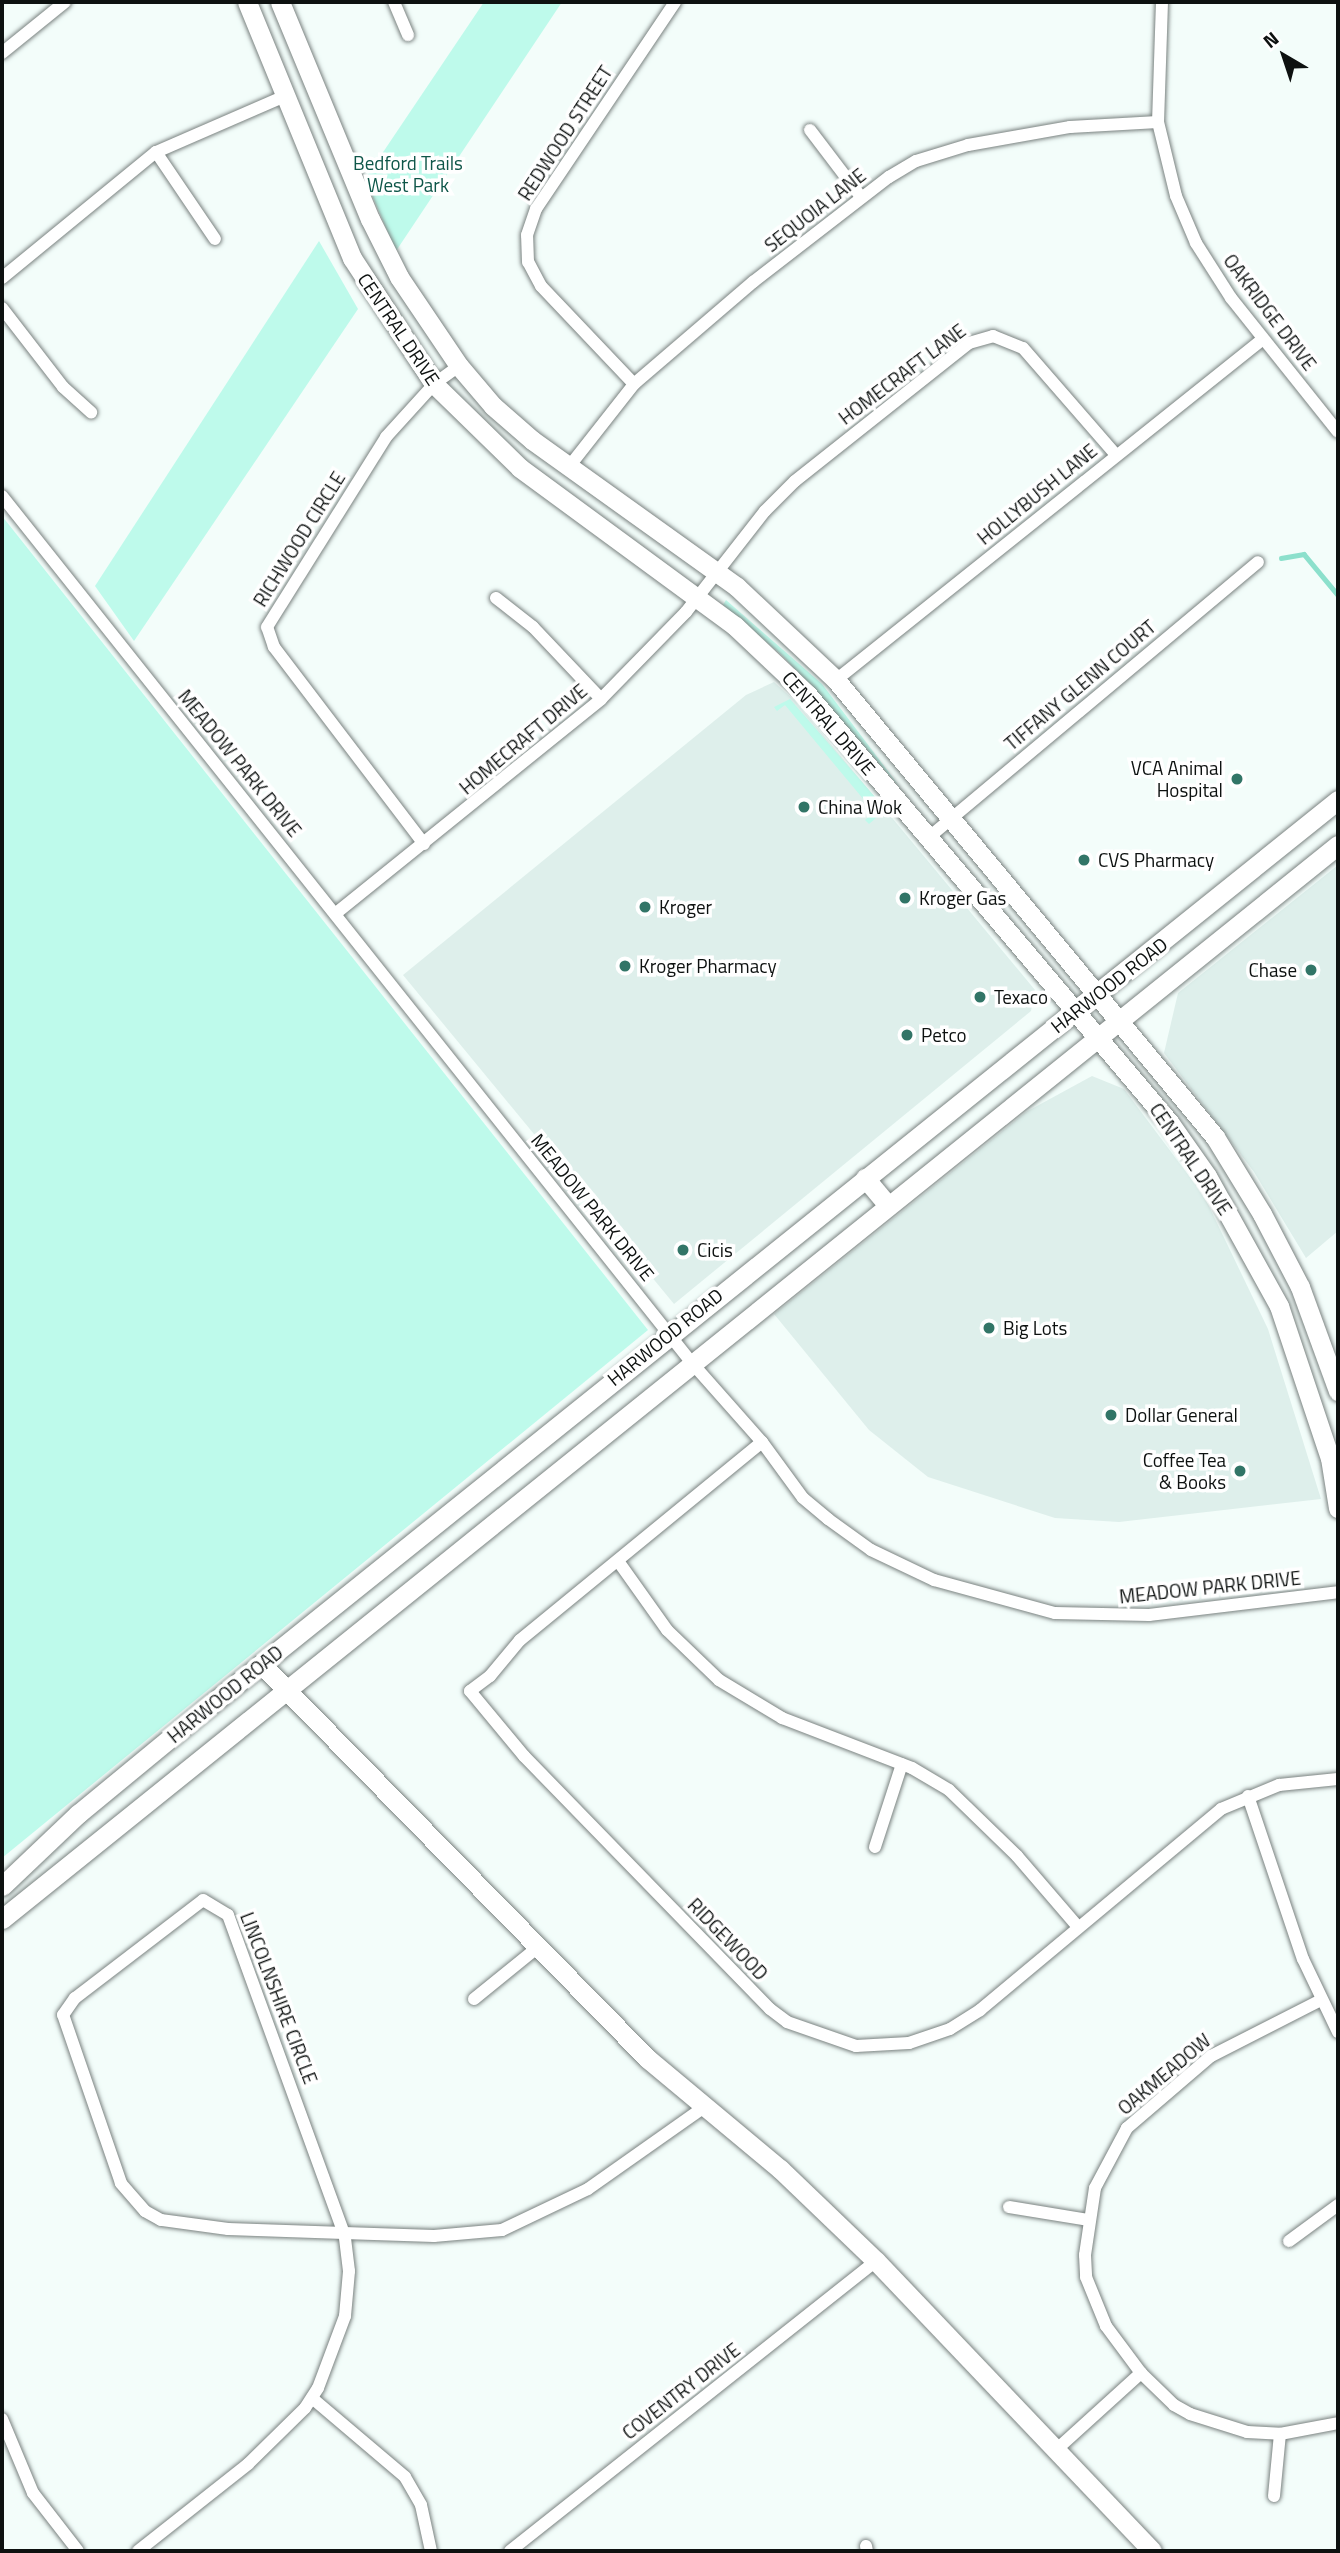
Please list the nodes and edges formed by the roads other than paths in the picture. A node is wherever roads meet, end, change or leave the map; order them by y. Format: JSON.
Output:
{"nodes":[{"id":1,"x":65,"y":2,"type":"edge"},
{"id":2,"x":247,"y":2,"type":"edge"},
{"id":3,"x":280,"y":2,"type":"edge"},
{"id":4,"x":394,"y":2,"type":"edge"},
{"id":5,"x":675,"y":2,"type":"edge"},
{"id":6,"x":1162,"y":2,"type":"edge"},
{"id":7,"x":408,"y":35,"type":"dead end"},
{"id":8,"x":2,"y":53,"type":"edge"},
{"id":9,"x":285,"y":96,"type":"junction"},
{"id":10,"x":1158,"y":122,"type":"junction"},
{"id":11,"x":810,"y":130,"type":"dead end"},
{"id":12,"x":156,"y":152,"type":"junction"},
{"id":13,"x":861,"y":197,"type":"junction"},
{"id":14,"x":215,"y":239,"type":"dead end"},
{"id":15,"x":2,"y":278,"type":"edge"},
{"id":16,"x":2,"y":308,"type":"edge"},
{"id":17,"x":1263,"y":339,"type":"junction"},
{"id":18,"x":458,"y":366,"type":"junction"},
{"id":19,"x":434,"y":384,"type":"junction"},
{"id":20,"x":634,"y":384,"type":"junction"},
{"id":21,"x":91,"y":412,"type":"dead end"},
{"id":22,"x":1338,"y":432,"type":"edge"},
{"id":23,"x":1116,"y":455,"type":"junction"},
{"id":24,"x":568,"y":468,"type":"junction"},
{"id":25,"x":2,"y":495,"type":"edge"},
{"id":26,"x":1258,"y":562,"type":"dead end"},
{"id":27,"x":717,"y":573,"type":"junction"},
{"id":28,"x":496,"y":598,"type":"dead end"},
{"id":29,"x":697,"y":598,"type":"junction"},
{"id":30,"x":836,"y":680,"type":"junction"},
{"id":31,"x":601,"y":699,"type":"junction"},
{"id":32,"x":1338,"y":800,"type":"edge"},
{"id":33,"x":950,"y":818,"type":"junction"},
{"id":34,"x":1315,"y":819,"type":"junction"},
{"id":35,"x":928,"y":838,"type":"junction"},
{"id":36,"x":1338,"y":844,"type":"edge"},
{"id":37,"x":424,"y":845,"type":"junction"},
{"id":38,"x":335,"y":914,"type":"junction"},
{"id":39,"x":1099,"y":993,"type":"junction"},
{"id":40,"x":1077,"y":1010,"type":"junction"},
{"id":41,"x":1118,"y":1018,"type":"junction"},
{"id":42,"x":1098,"y":1034,"type":"junction"},
{"id":43,"x":865,"y":1178,"type":"junction"},
{"id":44,"x":1253,"y":1200,"type":"junction"},
{"id":45,"x":887,"y":1204,"type":"junction"},
{"id":46,"x":1229,"y":1213,"type":"junction"},
{"id":47,"x":669,"y":1333,"type":"junction"},
{"id":48,"x":692,"y":1363,"type":"junction"},
{"id":49,"x":1338,"y":1391,"type":"edge"},
{"id":50,"x":1338,"y":1415,"type":"edge"},
{"id":51,"x":1319,"y":1420,"type":"junction"},
{"id":52,"x":762,"y":1441,"type":"junction"},
{"id":53,"x":1338,"y":1508,"type":"edge"},
{"id":54,"x":618,"y":1561,"type":"junction"},
{"id":55,"x":1338,"y":1592,"type":"edge"},
{"id":56,"x":261,"y":1664,"type":"junction"},
{"id":57,"x":286,"y":1689,"type":"junction"},
{"id":58,"x":902,"y":1764,"type":"junction"},
{"id":59,"x":1338,"y":1779,"type":"edge"},
{"id":60,"x":1248,"y":1796,"type":"junction"},
{"id":61,"x":875,"y":1847,"type":"dead end"},
{"id":62,"x":2,"y":1886,"type":"edge"},
{"id":63,"x":2,"y":1919,"type":"edge"},
{"id":64,"x":1078,"y":1927,"type":"junction"},
{"id":65,"x":538,"y":1947,"type":"junction"},
{"id":66,"x":474,"y":1999,"type":"dead end"},
{"id":67,"x":1321,"y":2000,"type":"junction"},
{"id":68,"x":1338,"y":2032,"type":"edge"},
{"id":69,"x":704,"y":2108,"type":"junction"},
{"id":70,"x":1338,"y":2205,"type":"edge"},
{"id":71,"x":1009,"y":2207,"type":"dead end"},
{"id":72,"x":1088,"y":2220,"type":"junction"},
{"id":73,"x":344,"y":2233,"type":"junction"},
{"id":74,"x":1289,"y":2241,"type":"dead end"},
{"id":75,"x":876,"y":2262,"type":"junction"},
{"id":76,"x":1141,"y":2373,"type":"junction"},
{"id":77,"x":312,"y":2398,"type":"junction"},
{"id":78,"x":2,"y":2419,"type":"edge"},
{"id":79,"x":1338,"y":2423,"type":"edge"},
{"id":80,"x":1280,"y":2434,"type":"junction"},
{"id":81,"x":1056,"y":2450,"type":"junction"},
{"id":82,"x":1274,"y":2497,"type":"dead end"},
{"id":83,"x":1147,"y":2550,"type":"edge"},
{"id":84,"x":78,"y":2551,"type":"edge"},
{"id":85,"x":138,"y":2551,"type":"edge"},
{"id":86,"x":431,"y":2551,"type":"edge"},
{"id":87,"x":510,"y":2551,"type":"edge"}],
"edges":[{"from":1,"to":8,"type":"street"},
{"from":2,"to":9,"type":"main road","name":"CENTRAL DRIVE"},
{"from":3,"to":18,"type":"main road","name":"CENTRAL DRIVE"},
{"from":4,"to":7,"type":"street"},
{"from":5,"to":20,"type":"street","name":"REDWOOD STREET"},
{"from":6,"to":10,"type":"street","name":"OAKRIDGE DRIVE"},
{"from":9,"to":12,"type":"street"},
{"from":9,"to":19,"type":"main road","name":"CENTRAL DRIVE"},
{"from":10,"to":13,"type":"street","name":"SEQUOIA LANE"},
{"from":10,"to":17,"type":"street","name":"OAKRIDGE DRIVE"},
{"from":11,"to":13,"type":"street"},
{"from":12,"to":14,"type":"street"},
{"from":12,"to":15,"type":"street"},
{"from":13,"to":20,"type":"street","name":"SEQUOIA LANE"},
{"from":16,"to":21,"type":"street"},
{"from":17,"to":22,"type":"street","name":"OAKRIDGE DRIVE"},
{"from":17,"to":23,"type":"street","name":"HOLLYBUSH LANE"},
{"from":18,"to":19,"type":"street","name":"RICHWOOD CIRCLE"},
{"from":18,"to":24,"type":"main road","name":"CENTRAL DRIVE"},
{"from":19,"to":29,"type":"main road","name":"CENTRAL DRIVE"},
{"from":19,"to":37,"type":"street","name":"RICHWOOD CIRCLE"},
{"from":20,"to":24,"type":"street","name":"SEQUOIA LANE"},
{"from":23,"to":27,"type":"street","name":"HOMECRAFT LANE"},
{"from":23,"to":30,"type":"street","name":"HOLLYBUSH LANE"},
{"from":24,"to":27,"type":"main road","name":"CENTRAL DRIVE"},
{"from":25,"to":38,"type":"street","name":"MEADOW PARK DRIVE"},
{"from":26,"to":33,"type":"street","name":"TIFFANY GLENN COURT"},
{"from":27,"to":29,"type":"street","name":"HOMECRAFT DRIVE"},
{"from":27,"to":30,"type":"main road","name":"CENTRAL DRIVE"},
{"from":28,"to":31,"type":"street"},
{"from":29,"to":31,"type":"street","name":"HOMECRAFT DRIVE"},
{"from":29,"to":35,"type":"main road","name":"CENTRAL DRIVE"},
{"from":30,"to":33,"type":"main road","name":"CENTRAL DRIVE"},
{"from":31,"to":37,"type":"street","name":"HOMECRAFT DRIVE"},
{"from":32,"to":34,"type":"main road","name":"HARWOOD ROAD"},
{"from":33,"to":35,"type":"street","name":"TIFFANY GLENN COURT"},
{"from":33,"to":39,"type":"main road","name":"CENTRAL DRIVE"},
{"from":34,"to":36,"type":"main road"},
{"from":34,"to":39,"type":"main road","name":"HARWOOD ROAD"},
{"from":35,"to":40,"type":"main road","name":"CENTRAL DRIVE"},
{"from":36,"to":41,"type":"main road","name":"HARWOOD ROAD"},
{"from":37,"to":38,"type":"street","name":"HOMECRAFT DRIVE"},
{"from":38,"to":47,"type":"street","name":"MEADOW PARK DRIVE"},
{"from":39,"to":40,"type":"main road","name":"HARWOOD ROAD"},
{"from":39,"to":41,"type":"main road","name":"CENTRAL DRIVE"},
{"from":40,"to":42,"type":"main road","name":"CENTRAL DRIVE"},
{"from":40,"to":43,"type":"main road","name":"HARWOOD ROAD"},
{"from":41,"to":42,"type":"main road","name":"HARWOOD ROAD"},
{"from":41,"to":44,"type":"main road","name":"CENTRAL DRIVE"},
{"from":42,"to":45,"type":"main road","name":"HARWOOD ROAD"},
{"from":42,"to":46,"type":"main road","name":"CENTRAL DRIVE"},
{"from":43,"to":45,"type":"main road"},
{"from":43,"to":47,"type":"main road","name":"HARWOOD ROAD"},
{"from":44,"to":46,"type":"main road"},
{"from":44,"to":49,"type":"main road","name":"CENTRAL DRIVE"},
{"from":45,"to":48,"type":"main road","name":"HARWOOD ROAD"},
{"from":46,"to":51,"type":"main road","name":"CENTRAL DRIVE"},
{"from":47,"to":48,"type":"street","name":"MEADOW PARK DRIVE"},
{"from":47,"to":56,"type":"main road","name":"HARWOOD ROAD"},
{"from":48,"to":52,"type":"street","name":"MEADOW PARK DRIVE"},
{"from":48,"to":57,"type":"main road","name":"HARWOOD ROAD"},
{"from":50,"to":51,"type":"main road"},
{"from":51,"to":53,"type":"main road","name":"CENTRAL DRIVE"},
{"from":52,"to":54,"type":"street","name":"RIDGEWOOD"},
{"from":52,"to":55,"type":"street","name":"MEADOW PARK DRIVE"},
{"from":54,"to":58,"type":"street"},
{"from":54,"to":64,"type":"street","name":"RIDGEWOOD"},
{"from":56,"to":57,"type":"main road"},
{"from":56,"to":62,"type":"main road","name":"HARWOOD ROAD"},
{"from":57,"to":63,"type":"main road","name":"HARWOOD ROAD"},
{"from":57,"to":65,"type":"main road"},
{"from":58,"to":61,"type":"street"},
{"from":58,"to":64,"type":"street"},
{"from":59,"to":60,"type":"street","name":"RIDGEWOOD"},
{"from":60,"to":64,"type":"street","name":"RIDGEWOOD"},
{"from":60,"to":67,"type":"street"},
{"from":65,"to":66,"type":"street"},
{"from":65,"to":69,"type":"main road"},
{"from":67,"to":68,"type":"street"},
{"from":67,"to":72,"type":"street","name":"OAKMEADOW"},
{"from":69,"to":73,"type":"street"},
{"from":69,"to":75,"type":"main road"},
{"from":70,"to":74,"type":"street"},
{"from":71,"to":72,"type":"street"},
{"from":72,"to":76,"type":"street","name":"OAKMEADOW"},
{"from":73,"to":73,"type":"street","name":"LINCOLNSHIRE CIRCLE"},
{"from":73,"to":77,"type":"street"},
{"from":75,"to":81,"type":"main road"},
{"from":75,"to":87,"type":"street","name":"COVENTRY DRIVE"},
{"from":76,"to":80,"type":"street","name":"OAKMEADOW"},
{"from":76,"to":81,"type":"street"},
{"from":77,"to":85,"type":"street"},
{"from":77,"to":86,"type":"street"},
{"from":78,"to":84,"type":"street"},
{"from":79,"to":80,"type":"street","name":"OAKMEADOW"},
{"from":80,"to":82,"type":"street"},
{"from":81,"to":83,"type":"main road"}]}
